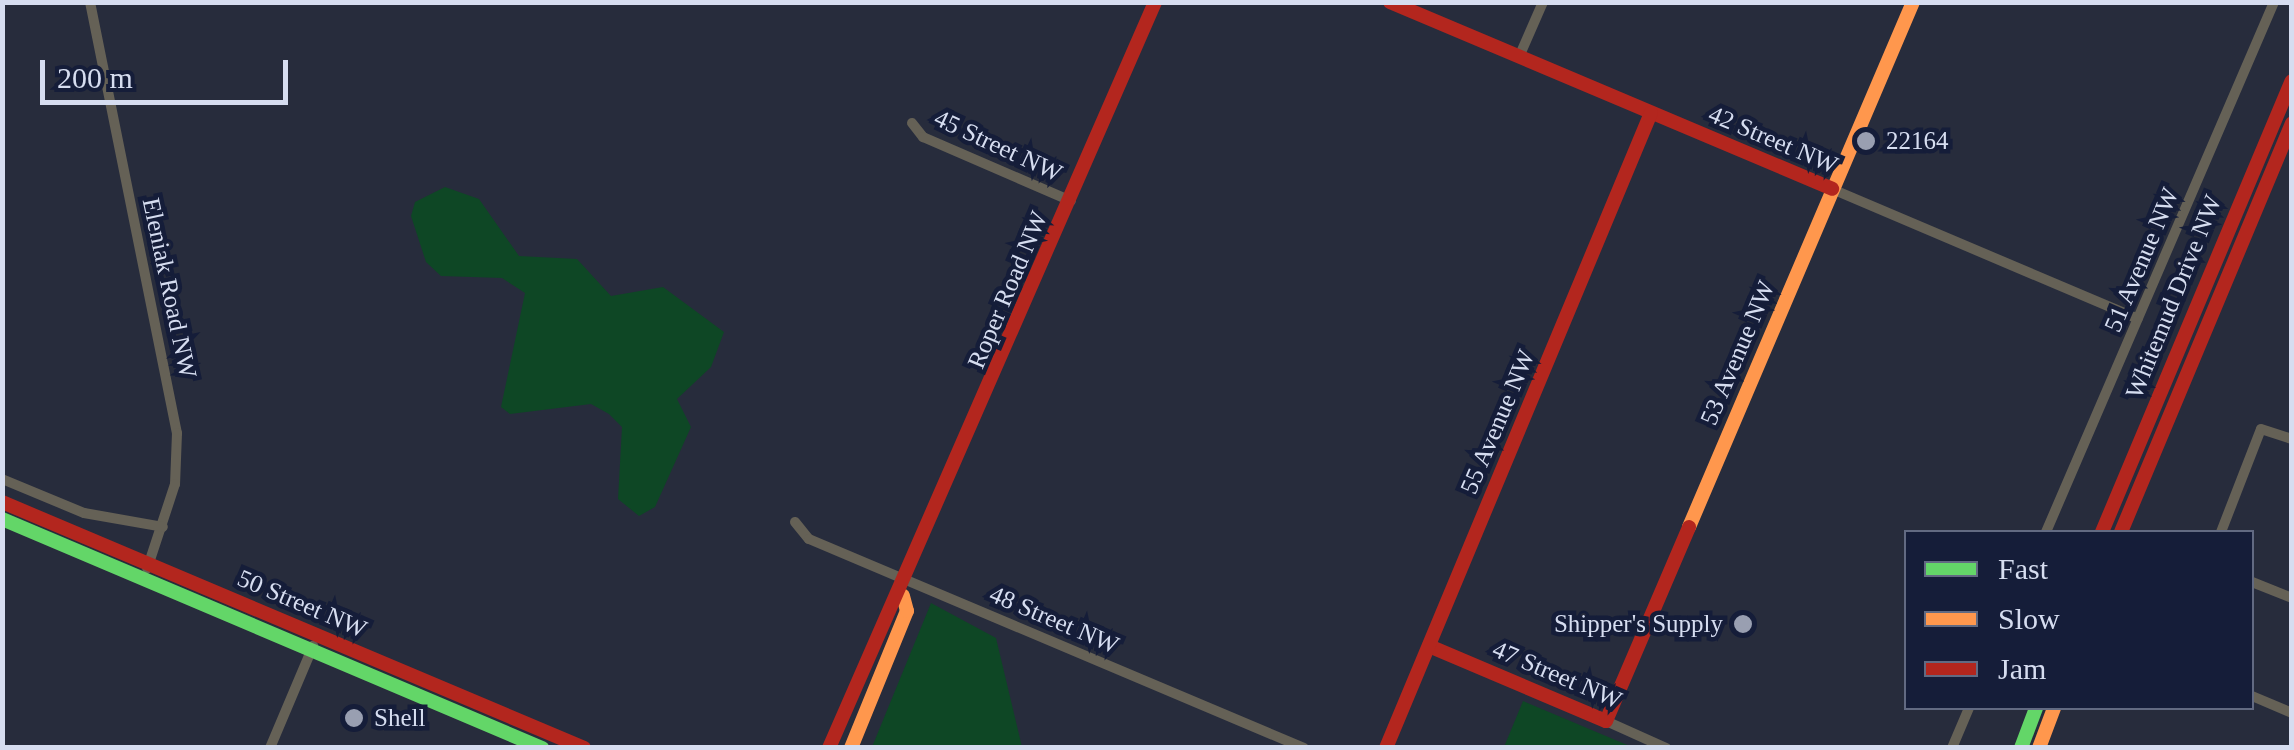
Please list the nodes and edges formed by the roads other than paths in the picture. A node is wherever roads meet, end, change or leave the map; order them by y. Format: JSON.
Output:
{"nodes":[{"id":1,"x":90,"y":2,"type":"edge"},
{"id":2,"x":1156,"y":2,"type":"edge"},
{"id":3,"x":1390,"y":2,"type":"edge"},
{"id":4,"x":1543,"y":2,"type":"edge"},
{"id":5,"x":1913,"y":2,"type":"edge"},
{"id":6,"x":2274,"y":2,"type":"edge"},
{"id":7,"x":1519,"y":57,"type":"junction"},
{"id":8,"x":2292,"y":81,"type":"edge"},
{"id":9,"x":1652,"y":113,"type":"junction"},
{"id":10,"x":2292,"y":123,"type":"edge"},
{"id":11,"x":912,"y":124,"type":"dead end"},
{"id":12,"x":1832,"y":189,"type":"junction"},
{"id":13,"x":1070,"y":201,"type":"junction"},
{"id":14,"x":2138,"y":319,"type":"junction"},
{"id":15,"x":2292,"y":439,"type":"edge"},
{"id":16,"x":2,"y":479,"type":"edge"},
{"id":17,"x":2,"y":502,"type":"edge"},
{"id":18,"x":2,"y":519,"type":"edge"},
{"id":19,"x":795,"y":522,"type":"dead end"},
{"id":20,"x":164,"y":526,"type":"junction"},
{"id":21,"x":2047,"y":530,"type":"edge"},
{"id":22,"x":2103,"y":530,"type":"edge"},
{"id":23,"x":2122,"y":530,"type":"edge"},
{"id":24,"x":2222,"y":530,"type":"edge"},
{"id":25,"x":149,"y":564,"type":"junction"},
{"id":26,"x":142,"y":578,"type":"junction"},
{"id":27,"x":909,"y":581,"type":"junction"},
{"id":28,"x":2254,"y":583,"type":"edge"},
{"id":29,"x":903,"y":596,"type":"junction"},
{"id":30,"x":2292,"y":598,"type":"edge"},
{"id":31,"x":318,"y":636,"type":"junction"},
{"id":32,"x":1429,"y":646,"type":"junction"},
{"id":33,"x":311,"y":650,"type":"junction"},
{"id":34,"x":2254,"y":697,"type":"edge"},
{"id":35,"x":1969,"y":710,"type":"edge"},
{"id":36,"x":2035,"y":710,"type":"edge"},
{"id":37,"x":2053,"y":710,"type":"edge"},
{"id":38,"x":2292,"y":713,"type":"edge"},
{"id":39,"x":1606,"y":720,"type":"junction"},
{"id":40,"x":2021,"y":747,"type":"edge"},
{"id":41,"x":270,"y":748,"type":"edge"},
{"id":42,"x":542,"y":748,"type":"edge"},
{"id":43,"x":584,"y":748,"type":"edge"},
{"id":44,"x":829,"y":748,"type":"edge"},
{"id":45,"x":851,"y":748,"type":"edge"},
{"id":46,"x":1304,"y":748,"type":"edge"},
{"id":47,"x":1386,"y":748,"type":"edge"},
{"id":48,"x":1666,"y":748,"type":"edge"},
{"id":49,"x":1952,"y":748,"type":"edge"},
{"id":50,"x":2039,"y":748,"type":"edge"}],
"edges":[{"from":1,"to":20,"type":"street","name":"Eleniak Road NW"},
{"from":2,"to":13,"type":"main road","name":"Roper Road NW"},
{"from":3,"to":7,"type":"main road","name":"42 Street NW"},
{"from":4,"to":7,"type":"street"},
{"from":5,"to":12,"type":"main road","name":"53 Avenue NW"},
{"from":6,"to":14,"type":"street","name":"51 Avenue NW"},
{"from":7,"to":9,"type":"main road","name":"42 Street NW"},
{"from":8,"to":22,"type":"main road","name":"Whitemud Drive NW"},
{"from":9,"to":12,"type":"main road","name":"42 Street NW"},
{"from":9,"to":32,"type":"main road","name":"55 Avenue NW"},
{"from":10,"to":23,"type":"main road","name":"Whitemud Drive NW"},
{"from":11,"to":13,"type":"street","name":"45 Street NW"},
{"from":12,"to":14,"type":"street","name":"42 Street NW"},
{"from":12,"to":39,"type":"main road","name":"53 Avenue NW"},
{"from":13,"to":27,"type":"main road","name":"Roper Road NW"},
{"from":14,"to":21,"type":"street","name":"51 Avenue NW"},
{"from":15,"to":24,"type":"street"},
{"from":16,"to":20,"type":"street"},
{"from":17,"to":25,"type":"main road","name":"50 Street NW"},
{"from":18,"to":26,"type":"main road","name":"50 Street NW"},
{"from":19,"to":27,"type":"street","name":"48 Street NW"},
{"from":20,"to":25,"type":"street","name":"Eleniak Road NW"},
{"from":25,"to":26,"type":"street","name":"Eleniak Road NW"},
{"from":25,"to":31,"type":"main road","name":"50 Street NW"},
{"from":26,"to":33,"type":"main road","name":"50 Street NW"},
{"from":27,"to":29,"type":"main road","name":"Roper Road NW"},
{"from":27,"to":46,"type":"street","name":"48 Street NW"},
{"from":28,"to":30,"type":"street"},
{"from":29,"to":44,"type":"main road","name":"Roper Road NW"},
{"from":29,"to":45,"type":"main road","name":"Roper Road NW"},
{"from":31,"to":33,"type":"street"},
{"from":31,"to":43,"type":"main road","name":"50 Street NW"},
{"from":32,"to":39,"type":"main road","name":"47 Street NW"},
{"from":32,"to":47,"type":"main road","name":"55 Avenue NW"},
{"from":33,"to":41,"type":"street"},
{"from":33,"to":42,"type":"main road","name":"50 Street NW"},
{"from":34,"to":38,"type":"street"},
{"from":35,"to":49,"type":"street"},
{"from":36,"to":40,"type":"main road"},
{"from":37,"to":50,"type":"main road"},
{"from":39,"to":48,"type":"street","name":"47 Street NW"}]}
